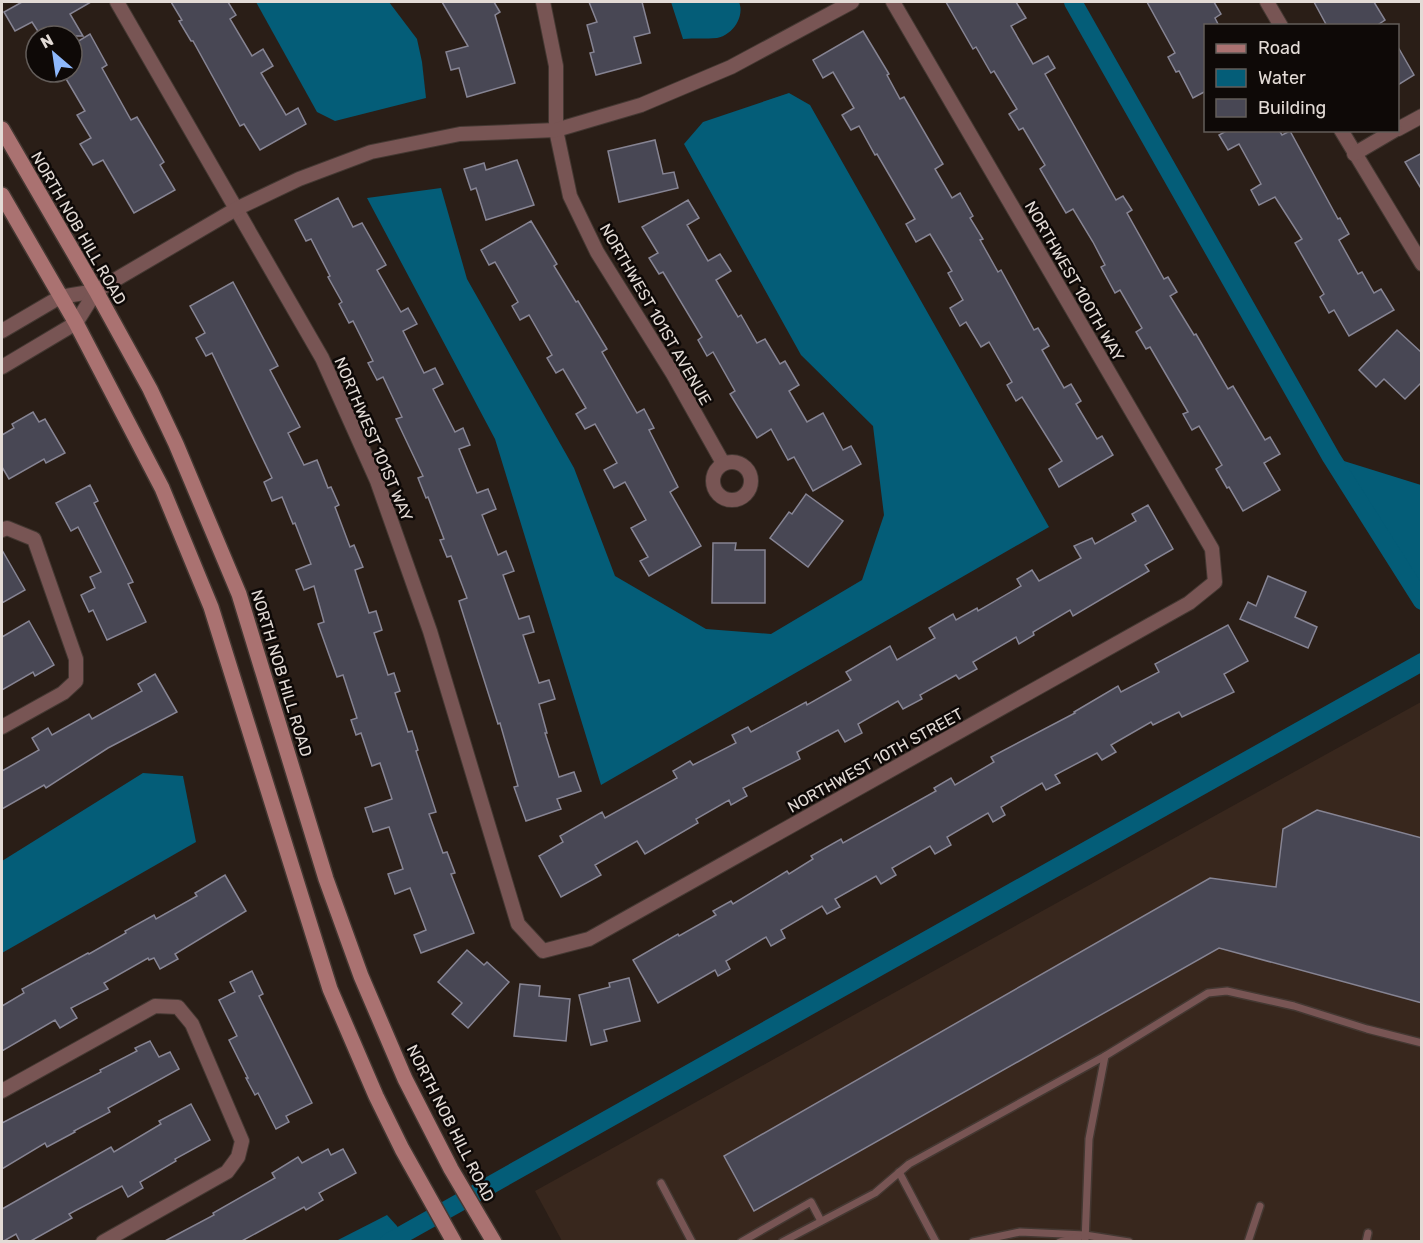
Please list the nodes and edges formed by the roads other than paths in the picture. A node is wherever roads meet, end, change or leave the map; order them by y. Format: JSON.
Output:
{"nodes":[{"id":1,"x":117,"y":2,"type":"edge"},
{"id":2,"x":543,"y":2,"type":"edge"},
{"id":3,"x":852,"y":2,"type":"edge"},
{"id":4,"x":894,"y":2,"type":"edge"},
{"id":5,"x":1267,"y":2,"type":"edge"},
{"id":6,"x":1280,"y":24,"type":"edge"},
{"id":7,"x":1422,"y":116,"type":"edge"},
{"id":8,"x":1399,"y":128,"type":"edge"},
{"id":9,"x":2,"y":129,"type":"edge"},
{"id":10,"x":556,"y":129,"type":"junction"},
{"id":11,"x":1342,"y":132,"type":"edge"},
{"id":12,"x":1392,"y":132,"type":"edge"},
{"id":13,"x":1354,"y":154,"type":"junction"},
{"id":14,"x":2,"y":195,"type":"edge"},
{"id":15,"x":236,"y":209,"type":"junction"},
{"id":16,"x":1422,"y":264,"type":"edge"},
{"id":17,"x":96,"y":291,"type":"junction"},
{"id":18,"x":60,"y":297,"type":"junction"},
{"id":19,"x":76,"y":323,"type":"junction"},
{"id":20,"x":2,"y":331,"type":"edge"},
{"id":21,"x":2,"y":367,"type":"edge"},
{"id":22,"x":723,"y":464,"type":"dead end"},
{"id":23,"x":4,"y":529,"type":"edge"},
{"id":24,"x":1215,"y":582,"type":"joint"},
{"id":25,"x":2,"y":728,"type":"edge"},
{"id":26,"x":543,"y":951,"type":"joint"},
{"id":27,"x":1422,"y":1043,"type":"edge"},
{"id":28,"x":1105,"y":1056,"type":"junction"},
{"id":29,"x":2,"y":1091,"type":"edge"},
{"id":30,"x":899,"y":1172,"type":"junction"},
{"id":31,"x":661,"y":1183,"type":"dead end"},
{"id":32,"x":1260,"y":1206,"type":"dead end"},
{"id":33,"x":821,"y":1221,"type":"junction"},
{"id":34,"x":1368,"y":1233,"type":"dead end"},
{"id":35,"x":452,"y":1238,"type":"edge"},
{"id":36,"x":1085,"y":1238,"type":"edge"},
{"id":37,"x":103,"y":1242,"type":"edge"},
{"id":38,"x":494,"y":1242,"type":"edge"},
{"id":39,"x":692,"y":1242,"type":"edge"},
{"id":40,"x":741,"y":1242,"type":"edge"},
{"id":41,"x":783,"y":1242,"type":"edge"},
{"id":42,"x":936,"y":1242,"type":"edge"},
{"id":43,"x":973,"y":1242,"type":"edge"},
{"id":44,"x":1060,"y":1242,"type":"edge"},
{"id":45,"x":1129,"y":1242,"type":"edge"},
{"id":46,"x":1248,"y":1242,"type":"edge"},
{"id":47,"x":1366,"y":1242,"type":"edge"}],
"edges":[{"from":1,"to":15,"type":"street","name":"NORTHWEST 101ST WAY"},
{"from":2,"to":10,"type":"street","name":"NORTHWEST 101ST AVENUE"},
{"from":3,"to":10,"type":"street"},
{"from":4,"to":24,"type":"street","name":"NORTHWEST 100TH WAY"},
{"from":5,"to":6,"type":"street"},
{"from":7,"to":8,"type":"street"},
{"from":9,"to":17,"type":"main road","name":"NORTH NOB HILL ROAD"},
{"from":10,"to":15,"type":"street"},
{"from":10,"to":22,"type":"street","name":"NORTHWEST 101ST AVENUE"},
{"from":11,"to":13,"type":"street"},
{"from":12,"to":13,"type":"street"},
{"from":13,"to":16,"type":"street"},
{"from":14,"to":18,"type":"main road"},
{"from":15,"to":17,"type":"street"},
{"from":15,"to":26,"type":"street","name":"NORTHWEST 101ST WAY"},
{"from":17,"to":18,"type":"street"},
{"from":17,"to":19,"type":"street"},
{"from":17,"to":38,"type":"main road","name":"NORTH NOB HILL ROAD"},
{"from":18,"to":19,"type":"main road"},
{"from":18,"to":20,"type":"street"},
{"from":19,"to":21,"type":"street"},
{"from":19,"to":35,"type":"main road"},
{"from":23,"to":25,"type":"street"},
{"from":24,"to":26,"type":"street","name":"NORTHWEST 10TH STREET"},
{"from":27,"to":28,"type":"lane"},
{"from":28,"to":30,"type":"lane"},
{"from":28,"to":36,"type":"lane"},
{"from":29,"to":37,"type":"street"},
{"from":30,"to":33,"type":"lane"},
{"from":30,"to":42,"type":"lane"},
{"from":31,"to":39,"type":"lane"},
{"from":32,"to":46,"type":"lane"},
{"from":33,"to":40,"type":"lane"},
{"from":33,"to":41,"type":"lane"},
{"from":34,"to":47,"type":"lane"},
{"from":36,"to":43,"type":"lane"},
{"from":36,"to":44,"type":"lane"},
{"from":36,"to":45,"type":"lane"}]}
